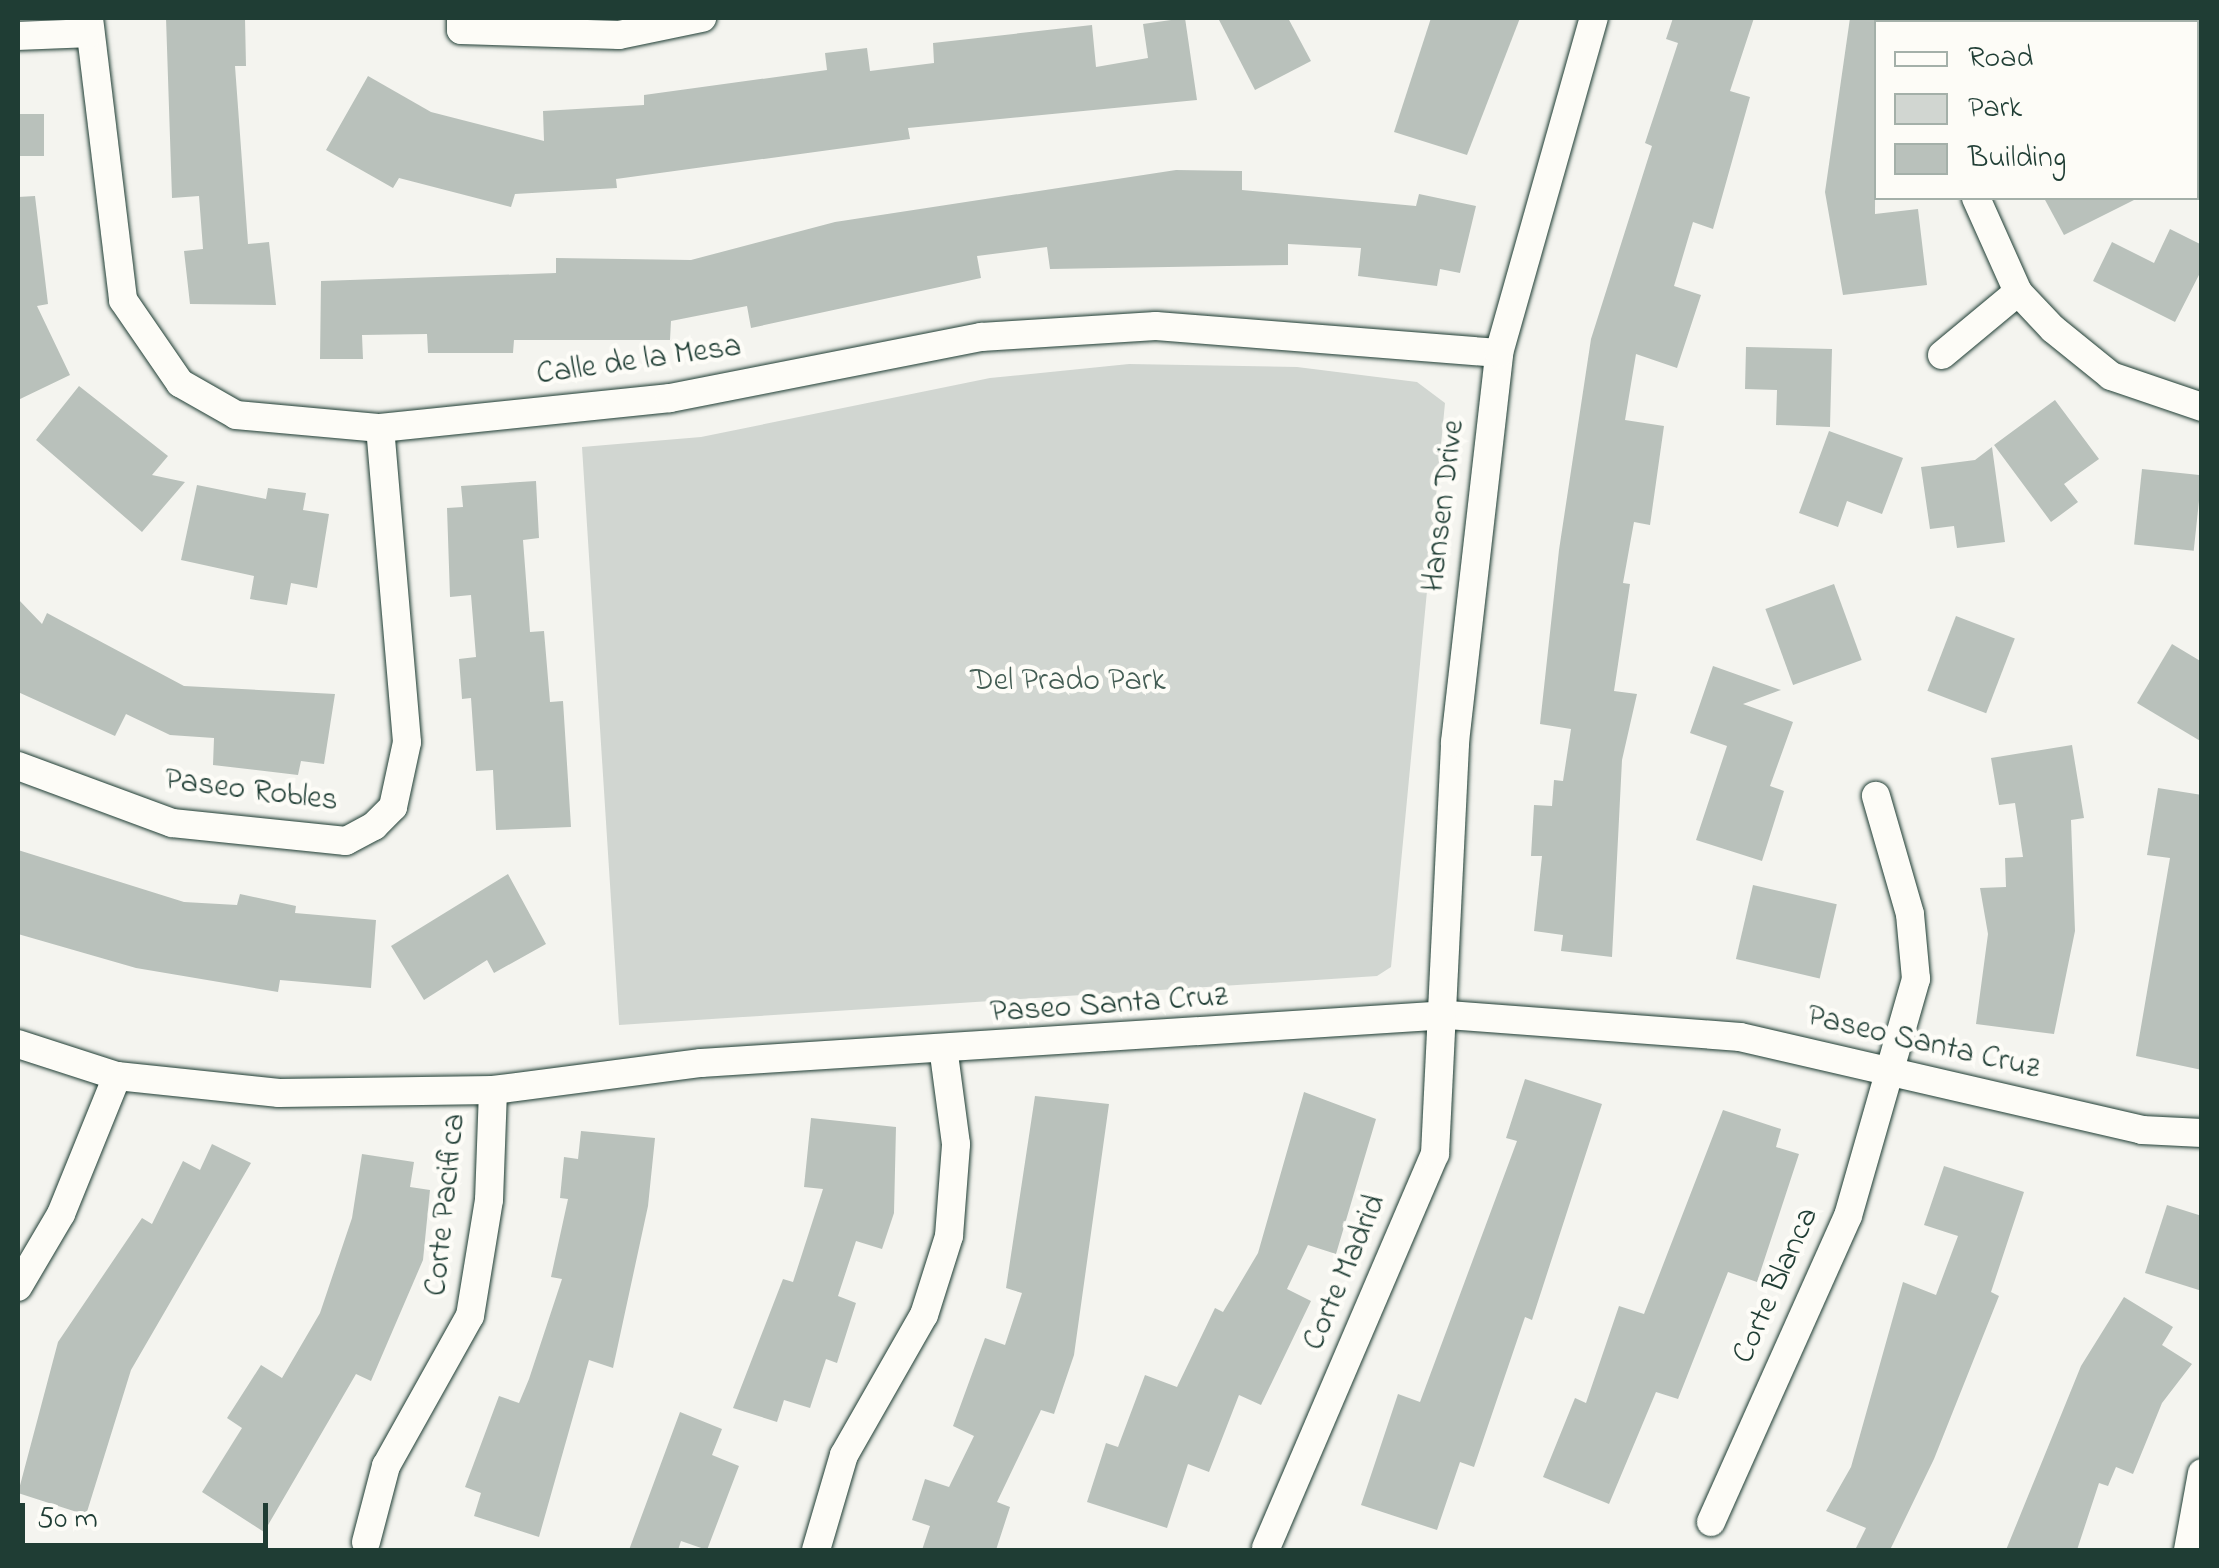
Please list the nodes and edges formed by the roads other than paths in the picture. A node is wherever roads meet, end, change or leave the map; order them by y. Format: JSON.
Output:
{"nodes":[{"id":1,"x":461,"y":18,"type":"edge"},
{"id":2,"x":702,"y":18,"type":"edge"},
{"id":3,"x":1594,"y":18,"type":"edge"},
{"id":4,"x":90,"y":25,"type":"edge"},
{"id":5,"x":18,"y":36,"type":"edge"},
{"id":6,"x":1977,"y":200,"type":"edge"},
{"id":7,"x":2018,"y":292,"type":"junction"},
{"id":8,"x":1500,"y":353,"type":"junction"},
{"id":9,"x":1942,"y":355,"type":"dead end"},
{"id":10,"x":2202,"y":407,"type":"edge"},
{"id":11,"x":380,"y":428,"type":"junction"},
{"id":12,"x":18,"y":766,"type":"edge"},
{"id":13,"x":1876,"y":796,"type":"dead end"},
{"id":14,"x":1448,"y":1015,"type":"junction"},
{"id":15,"x":18,"y":1044,"type":"edge"},
{"id":16,"x":944,"y":1054,"type":"junction"},
{"id":17,"x":1892,"y":1072,"type":"junction"},
{"id":18,"x":117,"y":1076,"type":"junction"},
{"id":19,"x":493,"y":1090,"type":"junction"},
{"id":20,"x":2202,"y":1132,"type":"edge"},
{"id":21,"x":18,"y":1287,"type":"edge"},
{"id":22,"x":2202,"y":1474,"type":"edge"},
{"id":23,"x":1711,"y":1522,"type":"dead end"},
{"id":24,"x":366,"y":1542,"type":"dead end"},
{"id":25,"x":1266,"y":1548,"type":"dead end"},
{"id":26,"x":816,"y":1550,"type":"edge"},
{"id":27,"x":2188,"y":1550,"type":"edge"}],
"edges":[{"from":1,"to":2,"type":"street"},
{"from":3,"to":8,"type":"street","name":"Hansen Drive"},
{"from":4,"to":5,"type":"street"},
{"from":4,"to":11,"type":"street","name":"Calle de la Mesa"},
{"from":6,"to":7,"type":"street"},
{"from":7,"to":9,"type":"street"},
{"from":7,"to":10,"type":"street"},
{"from":8,"to":11,"type":"street","name":"Calle de la Mesa"},
{"from":8,"to":14,"type":"street","name":"Hansen Drive"},
{"from":11,"to":12,"type":"street","name":"Paseo Robles"},
{"from":13,"to":17,"type":"street","name":"Corte Blanca"},
{"from":14,"to":16,"type":"street","name":"Paseo Santa Cruz"},
{"from":14,"to":17,"type":"street","name":"Paseo Santa Cruz"},
{"from":14,"to":25,"type":"street","name":"Corte Madrid"},
{"from":15,"to":18,"type":"street","name":"Paseo Santa Cruz"},
{"from":16,"to":19,"type":"street","name":"Paseo Santa Cruz"},
{"from":16,"to":26,"type":"street"},
{"from":17,"to":20,"type":"street","name":"Paseo Santa Cruz"},
{"from":17,"to":23,"type":"street","name":"Corte Blanca"},
{"from":18,"to":19,"type":"street","name":"Paseo Santa Cruz"},
{"from":18,"to":21,"type":"street"},
{"from":19,"to":24,"type":"street","name":"Corte Pacifica"},
{"from":22,"to":27,"type":"street"}]}
